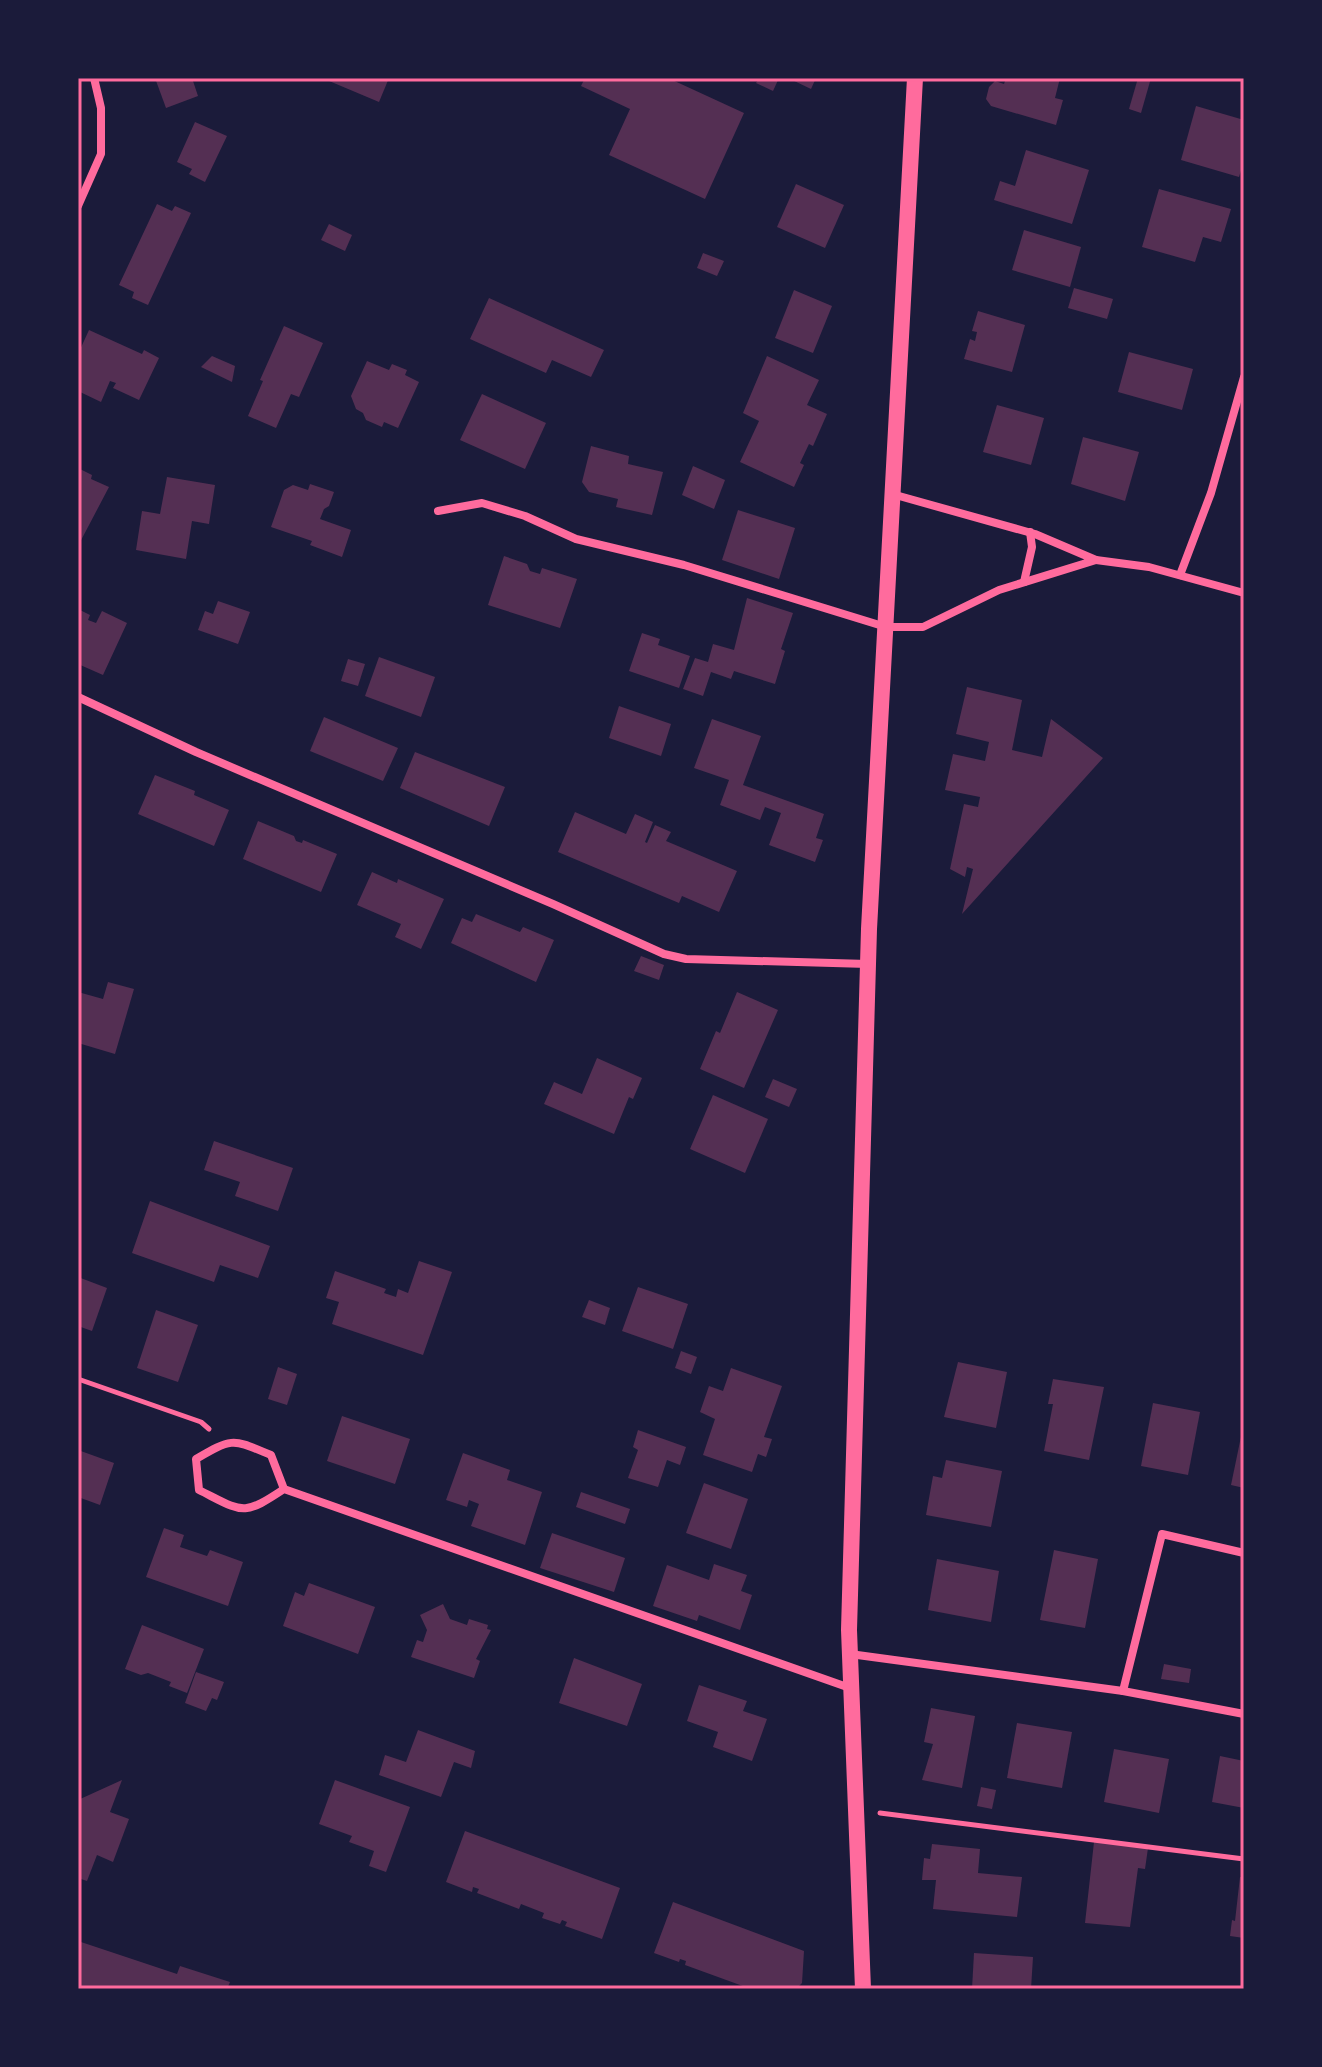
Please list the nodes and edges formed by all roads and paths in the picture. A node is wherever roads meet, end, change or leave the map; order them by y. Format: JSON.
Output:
{"nodes":[{"id":1,"x":94,"y":78,"type":"edge"},
{"id":2,"x":915,"y":78,"type":"edge"},
{"id":3,"x":78,"y":206,"type":"edge"},
{"id":4,"x":1244,"y":377,"type":"edge"},
{"id":5,"x":891,"y":494,"type":"junction"},
{"id":6,"x":438,"y":511,"type":"dead end"},
{"id":7,"x":1030,"y":532,"type":"junction"},
{"id":8,"x":1096,"y":560,"type":"junction"},
{"id":9,"x":1180,"y":575,"type":"junction"},
{"id":10,"x":1024,"y":582,"type":"junction"},
{"id":11,"x":1244,"y":593,"type":"edge"},
{"id":12,"x":886,"y":627,"type":"junction"},
{"id":13,"x":78,"y":697,"type":"edge"},
{"id":14,"x":868,"y":964,"type":"junction"},
{"id":15,"x":78,"y":1379,"type":"edge"},
{"id":16,"x":225,"y":1442,"type":"junction"},
{"id":17,"x":284,"y":1489,"type":"junction"},
{"id":18,"x":1244,"y":1553,"type":"edge"},
{"id":19,"x":849,"y":1654,"type":"junction"},
{"id":20,"x":850,"y":1688,"type":"junction"},
{"id":21,"x":1123,"y":1691,"type":"junction"},
{"id":22,"x":1244,"y":1714,"type":"edge"},
{"id":23,"x":855,"y":1810,"type":"junction"},
{"id":24,"x":1244,"y":1859,"type":"edge"},
{"id":25,"x":863,"y":1989,"type":"edge"}],
"edges":[{"from":1,"to":3,"type":"street"},
{"from":2,"to":5,"type":"main road"},
{"from":4,"to":9,"type":"street"},
{"from":5,"to":7,"type":"street"},
{"from":5,"to":12,"type":"main road"},
{"from":6,"to":12,"type":"street"},
{"from":7,"to":8,"type":"street"},
{"from":7,"to":10,"type":"street"},
{"from":8,"to":9,"type":"street"},
{"from":8,"to":10,"type":"street"},
{"from":9,"to":11,"type":"street"},
{"from":10,"to":12,"type":"street"},
{"from":12,"to":14,"type":"main road"},
{"from":13,"to":14,"type":"street"},
{"from":14,"to":19,"type":"main road"},
{"from":15,"to":16,"type":"path"},
{"from":16,"to":17,"type":"street"},
{"from":16,"to":17,"type":"street"},
{"from":17,"to":20,"type":"street"},
{"from":18,"to":21,"type":"street"},
{"from":19,"to":20,"type":"main road"},
{"from":19,"to":21,"type":"street"},
{"from":20,"to":23,"type":"main road"},
{"from":21,"to":22,"type":"street"},
{"from":23,"to":24,"type":"path"},
{"from":23,"to":25,"type":"main road"}]}
